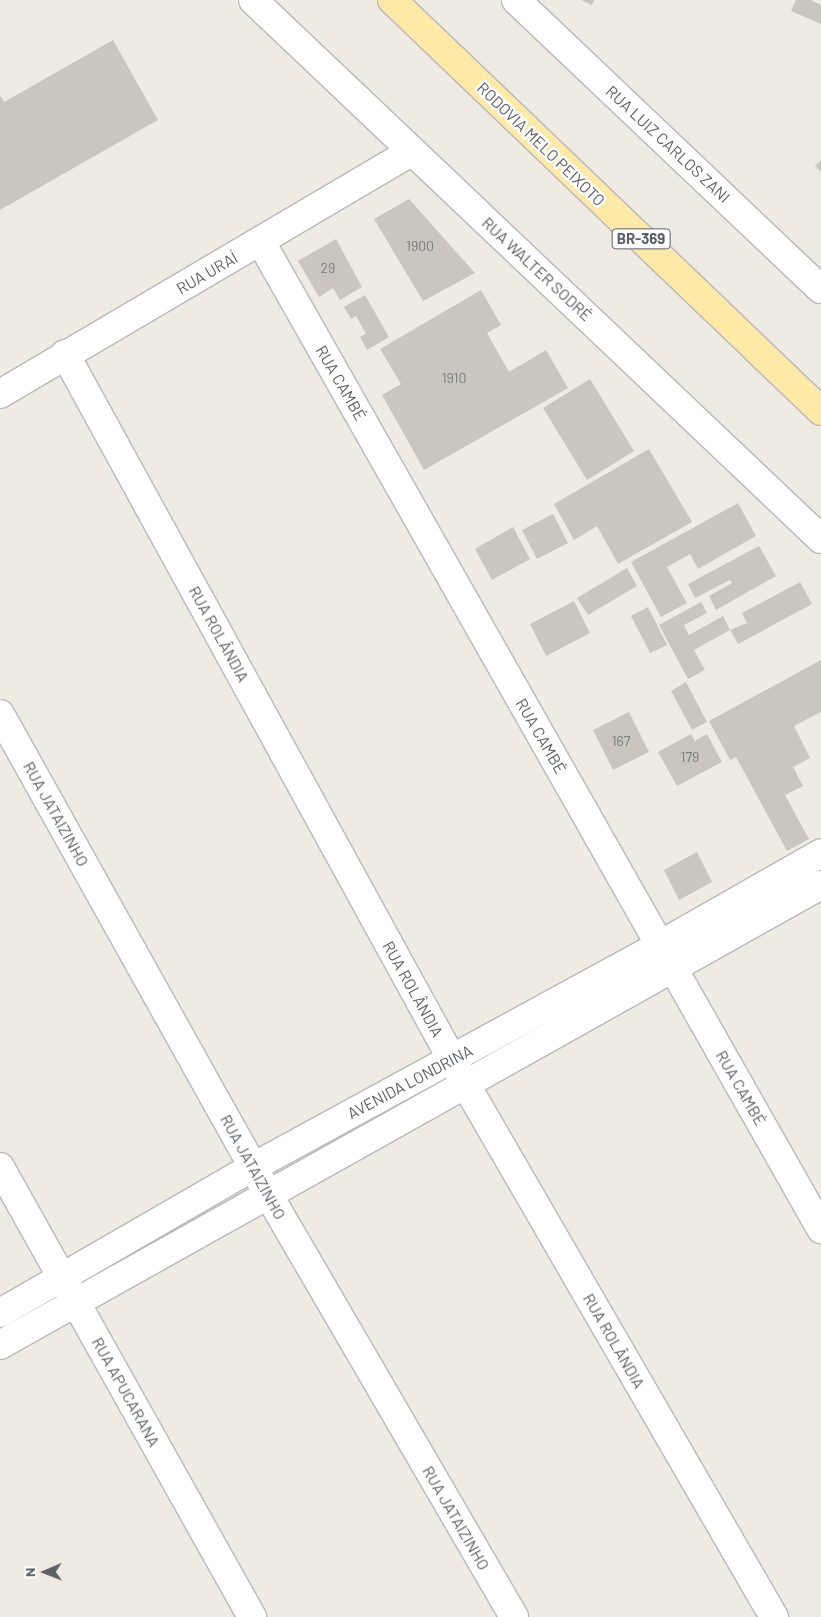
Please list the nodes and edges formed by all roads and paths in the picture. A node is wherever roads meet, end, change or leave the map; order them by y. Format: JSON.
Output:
{"nodes":[{"id":1,"x":253,"y":0,"type":"edge"},
{"id":2,"x":392,"y":0,"type":"edge"},
{"id":3,"x":516,"y":0,"type":"edge"},
{"id":4,"x":412,"y":151,"type":"junction"},
{"id":5,"x":261,"y":242,"type":"junction"},
{"id":6,"x":821,"y":289,"type":"edge"},
{"id":7,"x":65,"y":354,"type":"junction"},
{"id":8,"x":0,"y":394,"type":"edge"},
{"id":9,"x":821,"y":411,"type":"edge"},
{"id":10,"x":821,"y":539,"type":"edge"},
{"id":11,"x":0,"y":714,"type":"edge"},
{"id":12,"x":821,"y":853,"type":"edge"},
{"id":13,"x":821,"y":885,"type":"edge"},
{"id":14,"x":660,"y":945,"type":"junction"},
{"id":15,"x":673,"y":968,"type":"junction"},
{"id":16,"x":452,"y":1060,"type":"junction"},
{"id":17,"x":466,"y":1085,"type":"junction"},
{"id":18,"x":0,"y":1167,"type":"edge"},
{"id":19,"x":253,"y":1167,"type":"junction"},
{"id":20,"x":268,"y":1194,"type":"junction"},
{"id":21,"x":821,"y":1229,"type":"edge"},
{"id":22,"x":62,"y":1278,"type":"junction"},
{"id":23,"x":76,"y":1302,"type":"junction"},
{"id":24,"x":0,"y":1313,"type":"edge"},
{"id":25,"x":0,"y":1345,"type":"edge"},
{"id":26,"x":252,"y":1617,"type":"edge"},
{"id":27,"x":514,"y":1617,"type":"edge"},
{"id":28,"x":774,"y":1617,"type":"edge"}],
"edges":[{"from":1,"to":4,"type":"street","name":"RUA WALTER SODRÉ"},
{"from":2,"to":9,"type":"main road","name":"RODOVIA MELO PEIXOTO","number":"BR-369"},
{"from":3,"to":6,"type":"street","name":"RUA LUIZ CARLOS ZANI"},
{"from":4,"to":5,"type":"street","name":"RUA URAÍ"},
{"from":4,"to":10,"type":"street","name":"RUA WALTER SODRÉ"},
{"from":5,"to":7,"type":"street","name":"RUA URAÍ"},
{"from":5,"to":14,"type":"street","name":"RUA CAMBÉ"},
{"from":7,"to":8,"type":"street","name":"RUA URAÍ"},
{"from":7,"to":16,"type":"street","name":"RUA ROLÂNDIA"},
{"from":11,"to":19,"type":"street","name":"RUA JATAIZINHO"},
{"from":12,"to":14,"type":"street","name":"AVENIDA LONDRINA"},
{"from":13,"to":15,"type":"street","name":"AVENIDA LONDRINA"},
{"from":14,"to":15,"type":"street","name":"RUA CAMBÉ"},
{"from":14,"to":16,"type":"street","name":"AVENIDA LONDRINA"},
{"from":15,"to":17,"type":"street","name":"AVENIDA LONDRINA"},
{"from":15,"to":21,"type":"street","name":"RUA CAMBÉ"},
{"from":16,"to":17,"type":"street","name":"RUA ROLÂNDIA"},
{"from":16,"to":19,"type":"street","name":"AVENIDA LONDRINA"},
{"from":17,"to":20,"type":"street","name":"AVENIDA LONDRINA"},
{"from":17,"to":28,"type":"street","name":"RUA ROLÂNDIA"},
{"from":18,"to":22,"type":"street","name":"RUA APUCARANA"},
{"from":19,"to":20,"type":"street","name":"RUA JATAIZINHO"},
{"from":19,"to":22,"type":"street","name":"AVENIDA LONDRINA"},
{"from":20,"to":23,"type":"street","name":"AVENIDA LONDRINA"},
{"from":20,"to":27,"type":"street","name":"RUA JATAIZINHO"},
{"from":22,"to":23,"type":"street","name":"RUA APUCARANA"},
{"from":22,"to":24,"type":"street","name":"AVENIDA LONDRINA"},
{"from":23,"to":25,"type":"street","name":"AVENIDA LONDRINA"},
{"from":23,"to":26,"type":"street","name":"RUA APUCARANA"}]}
